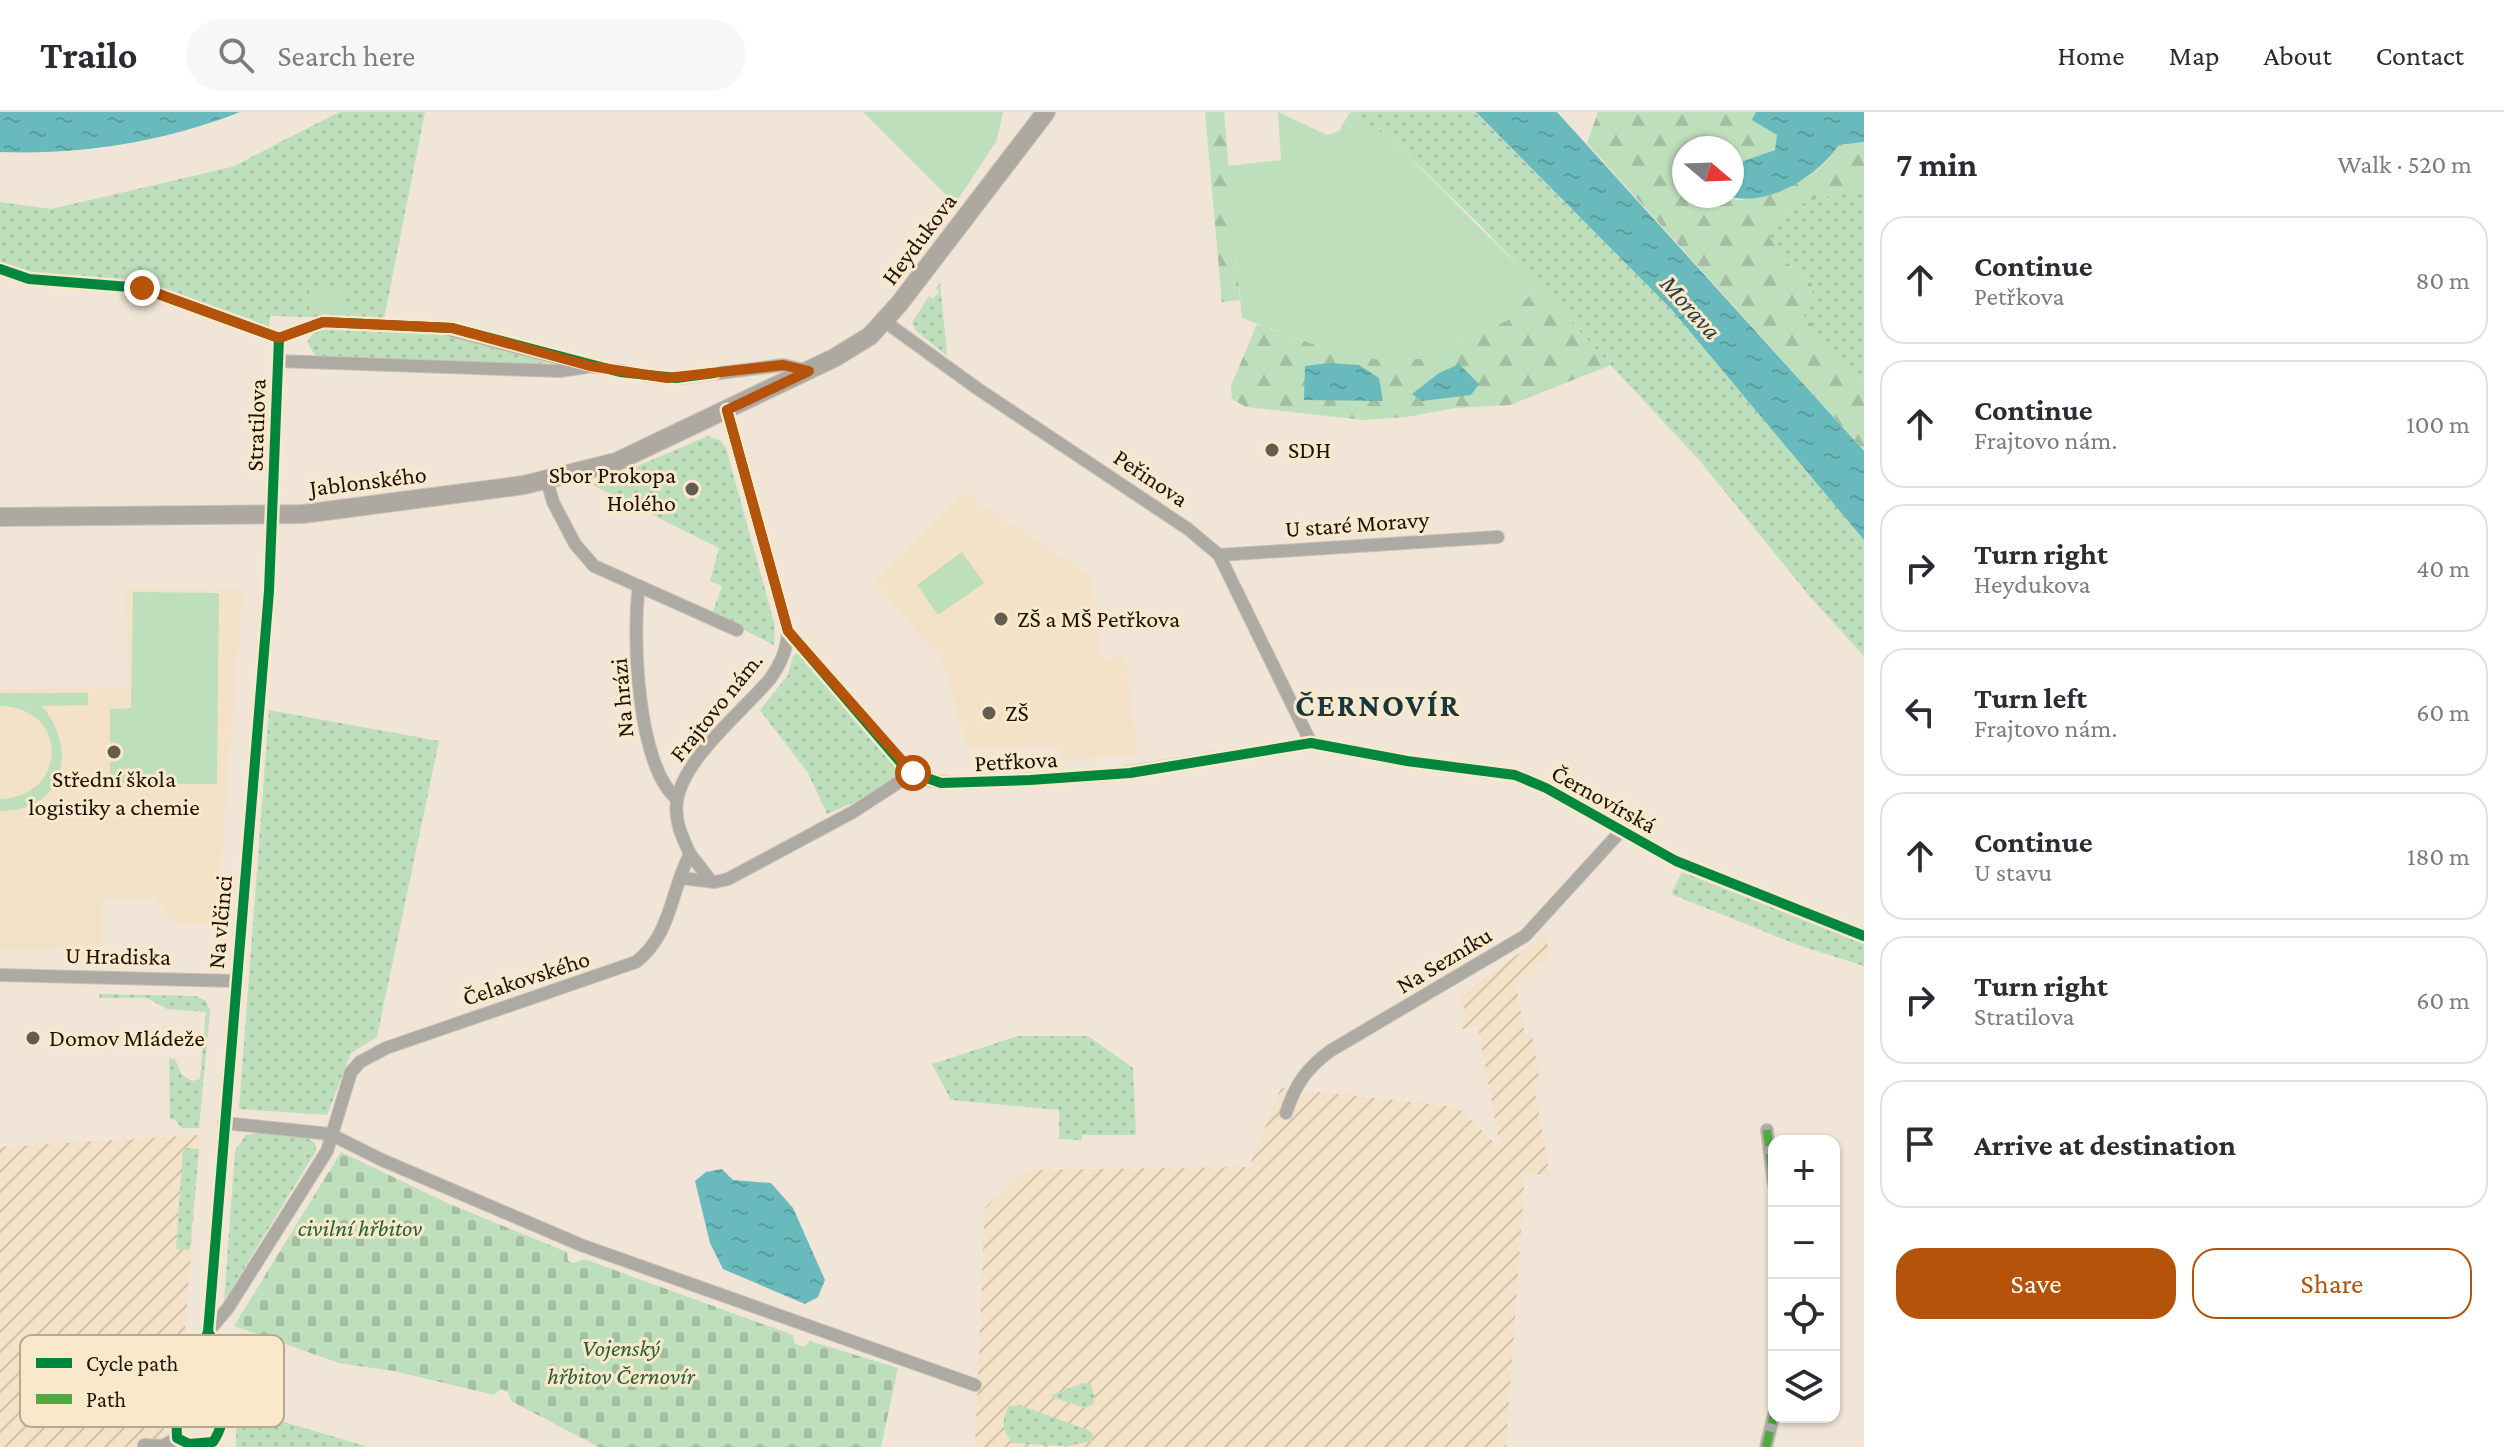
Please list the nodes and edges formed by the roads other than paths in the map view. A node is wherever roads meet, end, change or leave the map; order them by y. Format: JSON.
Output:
{"nodes":[{"id":1,"x":1046,"y":112,"type":"edge"},
{"id":2,"x":0,"y":269,"type":"edge"},
{"id":3,"x":884,"y":321,"type":"junction"},
{"id":4,"x":279,"y":338,"type":"junction"},
{"id":5,"x":278,"y":361,"type":"junction"},
{"id":6,"x":590,"y":366,"type":"junction"},
{"id":7,"x":809,"y":371,"type":"junction"},
{"id":8,"x":727,"y":410,"type":"junction"},
{"id":9,"x":547,"y":481,"type":"junction"},
{"id":10,"x":274,"y":516,"type":"junction"},
{"id":11,"x":0,"y":517,"type":"edge"},
{"id":12,"x":1498,"y":537,"type":"dead end"},
{"id":13,"x":1219,"y":555,"type":"junction"},
{"id":14,"x":639,"y":586,"type":"junction"},
{"id":15,"x":737,"y":630,"type":"dead end"},
{"id":16,"x":788,"y":631,"type":"junction"},
{"id":17,"x":1311,"y":743,"type":"junction"},
{"id":18,"x":913,"y":773,"type":"junction"},
{"id":19,"x":677,"y":799,"type":"junction"},
{"id":20,"x":1620,"y":832,"type":"junction"},
{"id":21,"x":690,"y":854,"type":"junction"},
{"id":22,"x":681,"y":878,"type":"junction"},
{"id":23,"x":711,"y":881,"type":"junction"},
{"id":24,"x":1864,"y":936,"type":"edge"},
{"id":25,"x":0,"y":975,"type":"edge"},
{"id":26,"x":235,"y":981,"type":"junction"},
{"id":27,"x":1286,"y":1113,"type":"dead end"},
{"id":28,"x":224,"y":1123,"type":"junction"},
{"id":29,"x":1767,"y":1130,"type":"dead end"},
{"id":30,"x":330,"y":1134,"type":"junction"},
{"id":31,"x":1768,"y":1138,"type":"edge"},
{"id":32,"x":208,"y":1332,"type":"junction"},
{"id":33,"x":207,"y":1335,"type":"edge"},
{"id":34,"x":210,"y":1335,"type":"edge"},
{"id":35,"x":975,"y":1385,"type":"dead end"},
{"id":36,"x":1772,"y":1423,"type":"edge"},
{"id":37,"x":177,"y":1427,"type":"edge"},
{"id":38,"x":222,"y":1427,"type":"edge"},
{"id":39,"x":177,"y":1438,"type":"junction"},
{"id":40,"x":144,"y":1445,"type":"edge"},
{"id":41,"x":1766,"y":1447,"type":"edge"}],
"edges":[{"from":1,"to":3,"type":"street","name":"Heydukova"},
{"from":2,"to":4,"type":"street"},
{"from":3,"to":7,"type":"street","name":"Heydukova"},
{"from":3,"to":13,"type":"street","name":"Peřinova"},
{"from":4,"to":5,"type":"street","name":"Stratilova"},
{"from":4,"to":6,"type":"street"},
{"from":5,"to":6,"type":"street"},
{"from":5,"to":10,"type":"street","name":"Stratilova"},
{"from":6,"to":7,"type":"street"},
{"from":7,"to":8,"type":"street","name":"Heydukova"},
{"from":8,"to":9,"type":"street","name":"Jablonského"},
{"from":8,"to":16,"type":"street"},
{"from":9,"to":10,"type":"street","name":"Jablonského"},
{"from":9,"to":14,"type":"street","name":"Frajtovo nám."},
{"from":10,"to":11,"type":"street","name":"Jablonského"},
{"from":10,"to":26,"type":"street","name":"Na vlčinci"},
{"from":12,"to":13,"type":"street","name":"U staré Moravy"},
{"from":13,"to":17,"type":"street","name":"Peřinova"},
{"from":14,"to":15,"type":"street","name":"Frajtovo nám."},
{"from":14,"to":19,"type":"street","name":"Na hrázi"},
{"from":16,"to":18,"type":"street"},
{"from":16,"to":19,"type":"street","name":"Frajtovo nám."},
{"from":17,"to":18,"type":"street","name":"Petřkova"},
{"from":17,"to":20,"type":"street","name":"Černovírská"},
{"from":18,"to":23,"type":"street"},
{"from":19,"to":21,"type":"street"},
{"from":20,"to":24,"type":"street","name":"Černovírská"},
{"from":20,"to":27,"type":"street","name":"Na Sezníku"},
{"from":21,"to":22,"type":"street","name":"Čelakovského"},
{"from":21,"to":23,"type":"street"},
{"from":22,"to":23,"type":"street"},
{"from":22,"to":30,"type":"street","name":"Čelakovského"},
{"from":25,"to":26,"type":"street","name":"U Hradiska"},
{"from":26,"to":28,"type":"street","name":"Na vlčinci"},
{"from":28,"to":30,"type":"street"},
{"from":28,"to":32,"type":"street","name":"Na vlčinci"},
{"from":29,"to":31,"type":"street"},
{"from":30,"to":32,"type":"street","name":"Čelakovského"},
{"from":30,"to":35,"type":"street"},
{"from":32,"to":33,"type":"street","name":"Na vlčinci"},
{"from":32,"to":34,"type":"street","name":"Na vlčinci"},
{"from":36,"to":41,"type":"street"},
{"from":37,"to":39,"type":"street","name":"Na vlčinci"},
{"from":38,"to":39,"type":"street","name":"Na vlčinci"},
{"from":39,"to":40,"type":"street"}]}
